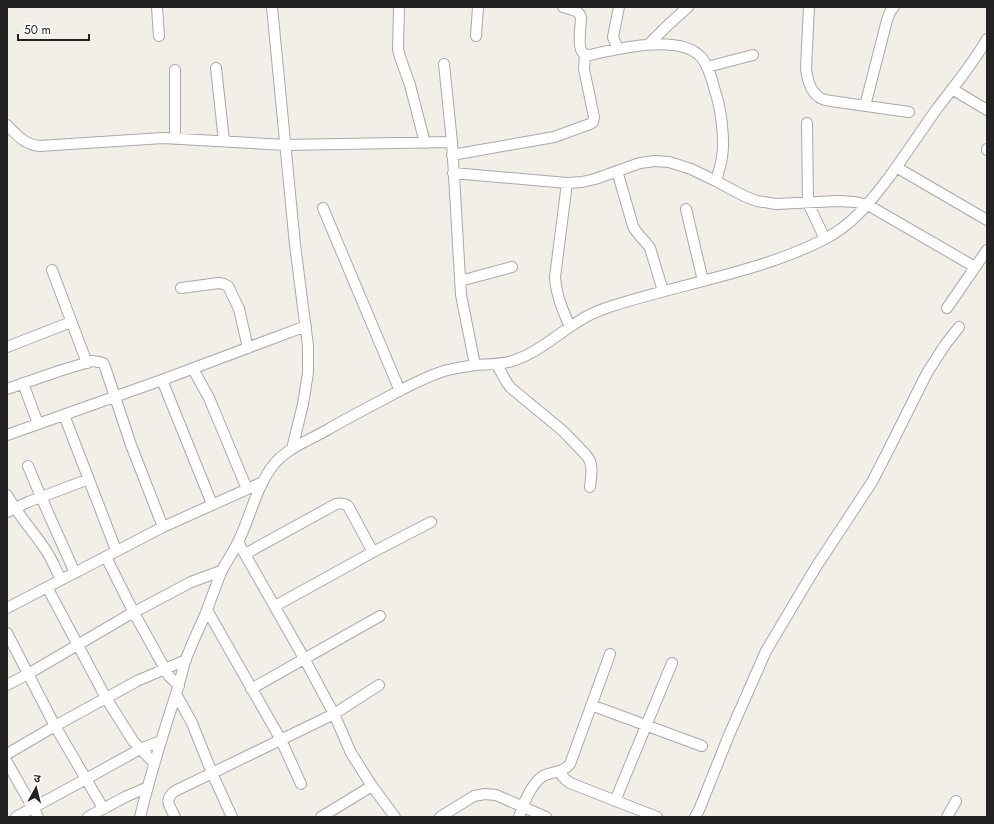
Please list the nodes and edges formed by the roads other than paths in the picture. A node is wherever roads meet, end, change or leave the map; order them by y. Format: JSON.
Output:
{"nodes":[{"id":1,"x":157,"y":7,"type":"edge"},
{"id":2,"x":272,"y":7,"type":"edge"},
{"id":3,"x":399,"y":7,"type":"edge"},
{"id":4,"x":478,"y":7,"type":"edge"},
{"id":5,"x":563,"y":7,"type":"edge"},
{"id":6,"x":619,"y":7,"type":"edge"},
{"id":7,"x":688,"y":7,"type":"edge"},
{"id":8,"x":809,"y":7,"type":"edge"},
{"id":9,"x":894,"y":7,"type":"edge"},
{"id":10,"x":159,"y":36,"type":"dead end"},
{"id":11,"x":476,"y":36,"type":"dead end"},
{"id":12,"x":987,"y":39,"type":"edge"},
{"id":13,"x":649,"y":44,"type":"junction"},
{"id":14,"x":618,"y":49,"type":"junction"},
{"id":15,"x":584,"y":54,"type":"junction"},
{"id":16,"x":753,"y":55,"type":"dead end"},
{"id":17,"x":444,"y":64,"type":"dead end"},
{"id":18,"x":707,"y":67,"type":"junction"},
{"id":19,"x":216,"y":68,"type":"dead end"},
{"id":20,"x":175,"y":70,"type":"dead end"},
{"id":21,"x":952,"y":90,"type":"junction"},
{"id":22,"x":865,"y":106,"type":"junction"},
{"id":23,"x":987,"y":110,"type":"edge"},
{"id":24,"x":910,"y":112,"type":"dead end"},
{"id":25,"x":807,"y":123,"type":"dead end"},
{"id":26,"x":7,"y":125,"type":"edge"},
{"id":27,"x":175,"y":139,"type":"junction"},
{"id":28,"x":224,"y":141,"type":"junction"},
{"id":29,"x":452,"y":142,"type":"junction"},
{"id":30,"x":425,"y":143,"type":"junction"},
{"id":31,"x":286,"y":145,"type":"junction"},
{"id":32,"x":452,"y":155,"type":"junction"},
{"id":33,"x":896,"y":167,"type":"junction"},
{"id":34,"x":617,"y":171,"type":"junction"},
{"id":35,"x":453,"y":174,"type":"junction"},
{"id":36,"x":716,"y":181,"type":"junction"},
{"id":37,"x":567,"y":183,"type":"junction"},
{"id":38,"x":808,"y":203,"type":"junction"},
{"id":39,"x":868,"y":204,"type":"junction"},
{"id":40,"x":323,"y":208,"type":"dead end"},
{"id":41,"x":686,"y":209,"type":"dead end"},
{"id":42,"x":987,"y":220,"type":"edge"},
{"id":43,"x":825,"y":239,"type":"junction"},
{"id":44,"x":987,"y":250,"type":"edge"},
{"id":45,"x":512,"y":267,"type":"dead end"},
{"id":46,"x":975,"y":267,"type":"junction"},
{"id":47,"x":52,"y":270,"type":"dead end"},
{"id":48,"x":460,"y":281,"type":"junction"},
{"id":49,"x":703,"y":281,"type":"junction"},
{"id":50,"x":181,"y":288,"type":"dead end"},
{"id":51,"x":663,"y":291,"type":"junction"},
{"id":52,"x":948,"y":308,"type":"dead end"},
{"id":53,"x":71,"y":322,"type":"junction"},
{"id":54,"x":306,"y":326,"type":"junction"},
{"id":55,"x":570,"y":327,"type":"junction"},
{"id":56,"x":959,"y":327,"type":"dead end"},
{"id":57,"x":7,"y":347,"type":"edge"},
{"id":58,"x":248,"y":348,"type":"junction"},
{"id":59,"x":86,"y":363,"type":"junction"},
{"id":60,"x":475,"y":365,"type":"junction"},
{"id":61,"x":497,"y":365,"type":"junction"},
{"id":62,"x":193,"y":369,"type":"junction"},
{"id":63,"x":162,"y":380,"type":"junction"},
{"id":64,"x":23,"y":383,"type":"junction"},
{"id":65,"x":7,"y":389,"type":"edge"},
{"id":66,"x":400,"y":391,"type":"junction"},
{"id":67,"x":115,"y":397,"type":"junction"},
{"id":68,"x":64,"y":415,"type":"junction"},
{"id":69,"x":38,"y":424,"type":"junction"},
{"id":70,"x":7,"y":435,"type":"edge"},
{"id":71,"x":292,"y":449,"type":"junction"},
{"id":72,"x":28,"y":466,"type":"dead end"},
{"id":73,"x":89,"y":479,"type":"junction"},
{"id":74,"x":263,"y":482,"type":"junction"},
{"id":75,"x":590,"y":487,"type":"dead end"},
{"id":76,"x":246,"y":489,"type":"junction"},
{"id":77,"x":7,"y":495,"type":"edge"},
{"id":78,"x":41,"y":497,"type":"junction"},
{"id":79,"x":212,"y":504,"type":"junction"},
{"id":80,"x":10,"y":510,"type":"edge"},
{"id":81,"x":431,"y":522,"type":"dead end"},
{"id":82,"x":163,"y":527,"type":"junction"},
{"id":83,"x":238,"y":542,"type":"junction"},
{"id":84,"x":116,"y":550,"type":"junction"},
{"id":85,"x":373,"y":552,"type":"junction"},
{"id":86,"x":245,"y":554,"type":"junction"},
{"id":87,"x":106,"y":557,"type":"junction"},
{"id":88,"x":221,"y":571,"type":"junction"},
{"id":89,"x":75,"y":573,"type":"junction"},
{"id":90,"x":61,"y":580,"type":"junction"},
{"id":91,"x":47,"y":587,"type":"junction"},
{"id":92,"x":275,"y":606,"type":"junction"},
{"id":93,"x":7,"y":608,"type":"edge"},
{"id":94,"x":207,"y":610,"type":"junction"},
{"id":95,"x":134,"y":613,"type":"junction"},
{"id":96,"x":380,"y":616,"type":"dead end"},
{"id":97,"x":7,"y":633,"type":"edge"},
{"id":98,"x":78,"y":644,"type":"junction"},
{"id":99,"x":610,"y":654,"type":"dead end"},
{"id":100,"x":186,"y":660,"type":"junction"},
{"id":101,"x":305,"y":660,"type":"junction"},
{"id":102,"x":672,"y":663,"type":"dead end"},
{"id":103,"x":166,"y":669,"type":"junction"},
{"id":104,"x":28,"y":674,"type":"junction"},
{"id":105,"x":7,"y":685,"type":"edge"},
{"id":106,"x":379,"y":685,"type":"dead end"},
{"id":107,"x":252,"y":689,"type":"junction"},
{"id":108,"x":178,"y":690,"type":"junction"},
{"id":109,"x":106,"y":698,"type":"junction"},
{"id":110,"x":591,"y":705,"type":"junction"},
{"id":111,"x":334,"y":714,"type":"junction"},
{"id":112,"x":646,"y":725,"type":"junction"},
{"id":113,"x":55,"y":726,"type":"junction"},
{"id":114,"x":281,"y":740,"type":"junction"},
{"id":115,"x":161,"y":741,"type":"junction"},
{"id":116,"x":702,"y":746,"type":"dead end"},
{"id":117,"x":140,"y":749,"type":"junction"},
{"id":118,"x":7,"y":754,"type":"edge"},
{"id":119,"x":7,"y":762,"type":"edge"},
{"id":120,"x":154,"y":764,"type":"junction"},
{"id":121,"x":559,"y":772,"type":"junction"},
{"id":122,"x":212,"y":773,"type":"junction"},
{"id":123,"x":86,"y":779,"type":"junction"},
{"id":124,"x":301,"y":784,"type":"dead end"},
{"id":125,"x":148,"y":786,"type":"junction"},
{"id":126,"x":372,"y":786,"type":"junction"},
{"id":127,"x":615,"y":801,"type":"junction"},
{"id":128,"x":956,"y":801,"type":"dead end"},
{"id":129,"x":33,"y":808,"type":"junction"},
{"id":130,"x":103,"y":808,"type":"junction"},
{"id":131,"x":528,"y":809,"type":"junction"},
{"id":132,"x":16,"y":817,"type":"edge"},
{"id":133,"x":38,"y":817,"type":"edge"},
{"id":134,"x":88,"y":817,"type":"edge"},
{"id":135,"x":140,"y":817,"type":"edge"},
{"id":136,"x":175,"y":817,"type":"edge"},
{"id":137,"x":232,"y":817,"type":"edge"},
{"id":138,"x":321,"y":817,"type":"edge"},
{"id":139,"x":395,"y":817,"type":"edge"},
{"id":140,"x":440,"y":817,"type":"edge"},
{"id":141,"x":519,"y":817,"type":"edge"},
{"id":142,"x":546,"y":817,"type":"edge"},
{"id":143,"x":656,"y":817,"type":"edge"},
{"id":144,"x":695,"y":817,"type":"edge"},
{"id":145,"x":947,"y":817,"type":"edge"}],
"edges":[{"from":1,"to":10,"type":"street"},
{"from":2,"to":31,"type":"street"},
{"from":3,"to":30,"type":"street"},
{"from":4,"to":11,"type":"street"},
{"from":5,"to":15,"type":"street"},
{"from":6,"to":14,"type":"street"},
{"from":7,"to":13,"type":"street"},
{"from":8,"to":22,"type":"street"},
{"from":9,"to":22,"type":"street"},
{"from":12,"to":21,"type":"street"},
{"from":13,"to":14,"type":"street"},
{"from":13,"to":18,"type":"street"},
{"from":14,"to":15,"type":"street"},
{"from":15,"to":32,"type":"street"},
{"from":16,"to":18,"type":"street"},
{"from":17,"to":29,"type":"street"},
{"from":18,"to":36,"type":"street"},
{"from":19,"to":28,"type":"street"},
{"from":20,"to":27,"type":"street"},
{"from":21,"to":23,"type":"street"},
{"from":21,"to":33,"type":"street"},
{"from":22,"to":24,"type":"street"},
{"from":25,"to":38,"type":"street"},
{"from":26,"to":27,"type":"street"},
{"from":27,"to":28,"type":"street"},
{"from":28,"to":31,"type":"street"},
{"from":29,"to":30,"type":"street"},
{"from":29,"to":32,"type":"street"},
{"from":30,"to":31,"type":"street"},
{"from":31,"to":54,"type":"street"},
{"from":32,"to":35,"type":"street"},
{"from":33,"to":39,"type":"street"},
{"from":33,"to":42,"type":"street"},
{"from":34,"to":36,"type":"street"},
{"from":34,"to":37,"type":"street"},
{"from":34,"to":51,"type":"street"},
{"from":35,"to":37,"type":"street"},
{"from":35,"to":48,"type":"street"},
{"from":36,"to":38,"type":"street"},
{"from":37,"to":55,"type":"street"},
{"from":38,"to":39,"type":"street"},
{"from":38,"to":43,"type":"street"},
{"from":39,"to":43,"type":"street"},
{"from":39,"to":46,"type":"street"},
{"from":40,"to":66,"type":"street"},
{"from":41,"to":49,"type":"street"},
{"from":43,"to":49,"type":"street"},
{"from":44,"to":46,"type":"street"},
{"from":45,"to":48,"type":"street"},
{"from":46,"to":52,"type":"street"},
{"from":47,"to":53,"type":"street"},
{"from":48,"to":60,"type":"street"},
{"from":49,"to":51,"type":"street"},
{"from":50,"to":58,"type":"street"},
{"from":51,"to":55,"type":"street"},
{"from":53,"to":57,"type":"street"},
{"from":53,"to":59,"type":"street"},
{"from":54,"to":58,"type":"street"},
{"from":54,"to":71,"type":"street"},
{"from":55,"to":61,"type":"street"},
{"from":56,"to":144,"type":"street"},
{"from":58,"to":62,"type":"street"},
{"from":59,"to":64,"type":"street"},
{"from":59,"to":67,"type":"street"},
{"from":60,"to":61,"type":"street"},
{"from":60,"to":66,"type":"street"},
{"from":61,"to":75,"type":"street"},
{"from":62,"to":63,"type":"street"},
{"from":62,"to":76,"type":"street"},
{"from":63,"to":67,"type":"street"},
{"from":63,"to":79,"type":"street"},
{"from":64,"to":65,"type":"street"},
{"from":64,"to":69,"type":"street"},
{"from":66,"to":71,"type":"street"},
{"from":67,"to":68,"type":"street"},
{"from":67,"to":82,"type":"street"},
{"from":68,"to":69,"type":"street"},
{"from":68,"to":73,"type":"street"},
{"from":69,"to":70,"type":"street"},
{"from":71,"to":74,"type":"street"},
{"from":72,"to":78,"type":"street"},
{"from":73,"to":78,"type":"street"},
{"from":73,"to":84,"type":"street"},
{"from":74,"to":76,"type":"street"},
{"from":74,"to":83,"type":"street"},
{"from":76,"to":79,"type":"street"},
{"from":77,"to":80,"type":"street"},
{"from":78,"to":80,"type":"street"},
{"from":78,"to":89,"type":"street"},
{"from":79,"to":82,"type":"street"},
{"from":80,"to":90,"type":"street"},
{"from":81,"to":85,"type":"street"},
{"from":82,"to":84,"type":"street"},
{"from":83,"to":86,"type":"street"},
{"from":83,"to":88,"type":"street"},
{"from":84,"to":87,"type":"street"},
{"from":85,"to":86,"type":"street"},
{"from":85,"to":92,"type":"street"},
{"from":86,"to":92,"type":"street"},
{"from":87,"to":89,"type":"street"},
{"from":87,"to":95,"type":"street"},
{"from":88,"to":94,"type":"street"},
{"from":88,"to":95,"type":"street"},
{"from":89,"to":90,"type":"street"},
{"from":90,"to":91,"type":"street"},
{"from":91,"to":93,"type":"street"},
{"from":91,"to":98,"type":"street"},
{"from":92,"to":101,"type":"street"},
{"from":94,"to":100,"type":"street"},
{"from":94,"to":107,"type":"street"},
{"from":95,"to":98,"type":"street"},
{"from":95,"to":103,"type":"street"},
{"from":96,"to":101,"type":"street"},
{"from":97,"to":104,"type":"street"},
{"from":98,"to":104,"type":"street"},
{"from":98,"to":109,"type":"street"},
{"from":99,"to":110,"type":"street"},
{"from":100,"to":103,"type":"street"},
{"from":100,"to":108,"type":"street"},
{"from":101,"to":107,"type":"street"},
{"from":101,"to":111,"type":"street"},
{"from":102,"to":112,"type":"street"},
{"from":103,"to":108,"type":"street"},
{"from":103,"to":109,"type":"street"},
{"from":104,"to":105,"type":"street"},
{"from":104,"to":113,"type":"street"},
{"from":106,"to":111,"type":"street"},
{"from":107,"to":114,"type":"street"},
{"from":108,"to":115,"type":"street"},
{"from":108,"to":122,"type":"street"},
{"from":109,"to":113,"type":"street"},
{"from":109,"to":117,"type":"street"},
{"from":110,"to":112,"type":"street"},
{"from":110,"to":121,"type":"street"},
{"from":111,"to":114,"type":"street"},
{"from":111,"to":126,"type":"street"},
{"from":112,"to":116,"type":"street"},
{"from":112,"to":127,"type":"street"},
{"from":113,"to":118,"type":"street"},
{"from":113,"to":123,"type":"street"},
{"from":114,"to":122,"type":"street"},
{"from":114,"to":124,"type":"street"},
{"from":115,"to":117,"type":"street"},
{"from":115,"to":120,"type":"street"},
{"from":117,"to":120,"type":"street"},
{"from":117,"to":123,"type":"street"},
{"from":119,"to":129,"type":"street"},
{"from":120,"to":125,"type":"street"},
{"from":121,"to":127,"type":"street"},
{"from":121,"to":131,"type":"street"},
{"from":122,"to":136,"type":"street"},
{"from":122,"to":137,"type":"street"},
{"from":123,"to":129,"type":"street"},
{"from":123,"to":130,"type":"street"},
{"from":125,"to":130,"type":"street"},
{"from":125,"to":135,"type":"street"},
{"from":126,"to":138,"type":"street"},
{"from":126,"to":139,"type":"street"},
{"from":127,"to":143,"type":"street"},
{"from":128,"to":145,"type":"street"},
{"from":129,"to":132,"type":"street"},
{"from":129,"to":133,"type":"street"},
{"from":130,"to":134,"type":"street"},
{"from":131,"to":140,"type":"street"},
{"from":131,"to":141,"type":"street"},
{"from":131,"to":142,"type":"street"}]}
